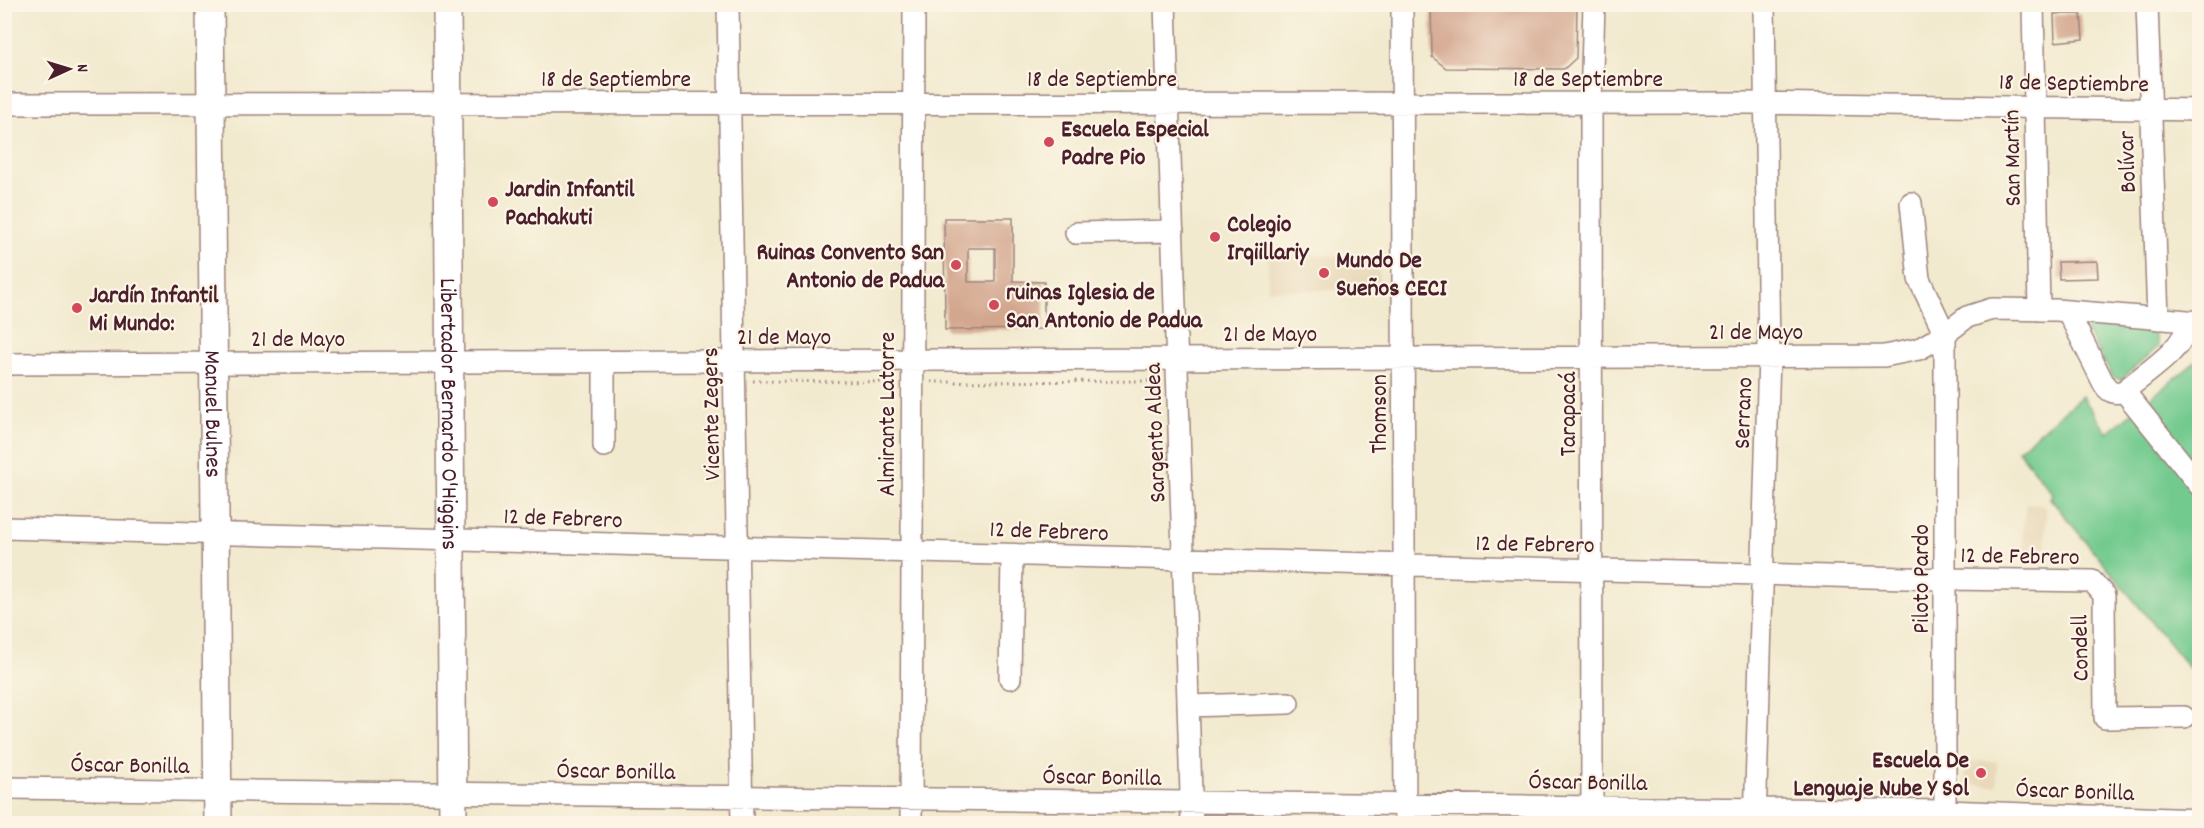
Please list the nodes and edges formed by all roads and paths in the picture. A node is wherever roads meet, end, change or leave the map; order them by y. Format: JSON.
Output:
{"nodes":[{"id":1,"x":210,"y":4,"type":"edge"},
{"id":2,"x":447,"y":4,"type":"edge"},
{"id":3,"x":728,"y":4,"type":"edge"},
{"id":4,"x":914,"y":4,"type":"edge"},
{"id":5,"x":1165,"y":4,"type":"edge"},
{"id":6,"x":1402,"y":4,"type":"edge"},
{"id":7,"x":1594,"y":4,"type":"edge"},
{"id":8,"x":1764,"y":4,"type":"edge"},
{"id":9,"x":2033,"y":4,"type":"edge"},
{"id":10,"x":2147,"y":4,"type":"edge"},
{"id":11,"x":1402,"y":103,"type":"junction"},
{"id":12,"x":1591,"y":103,"type":"junction"},
{"id":13,"x":1766,"y":103,"type":"junction"},
{"id":14,"x":4,"y":104,"type":"edge"},
{"id":15,"x":211,"y":104,"type":"junction"},
{"id":16,"x":448,"y":104,"type":"junction"},
{"id":17,"x":730,"y":104,"type":"junction"},
{"id":18,"x":913,"y":104,"type":"junction"},
{"id":19,"x":1168,"y":104,"type":"junction"},
{"id":20,"x":2035,"y":106,"type":"junction"},
{"id":21,"x":2150,"y":109,"type":"junction"},
{"id":22,"x":2199,"y":110,"type":"edge"},
{"id":23,"x":1911,"y":203,"type":"dead end"},
{"id":24,"x":1173,"y":231,"type":"junction"},
{"id":25,"x":1076,"y":232,"type":"dead end"},
{"id":26,"x":2039,"y":310,"type":"junction"},
{"id":27,"x":2068,"y":312,"type":"junction"},
{"id":28,"x":2158,"y":319,"type":"junction"},
{"id":29,"x":2194,"y":322,"type":"edge"},
{"id":30,"x":1945,"y":334,"type":"junction"},
{"id":31,"x":1769,"y":356,"type":"junction"},
{"id":32,"x":1592,"y":357,"type":"junction"},
{"id":33,"x":1403,"y":358,"type":"junction"},
{"id":34,"x":1177,"y":359,"type":"junction"},
{"id":35,"x":911,"y":361,"type":"junction"},
{"id":36,"x":604,"y":362,"type":"junction"},
{"id":37,"x":450,"y":363,"type":"junction"},
{"id":38,"x":4,"y":364,"type":"edge"},
{"id":39,"x":214,"y":364,"type":"junction"},
{"id":40,"x":735,"y":371,"type":"junction"},
{"id":41,"x":1157,"y":381,"type":"dead end"},
{"id":42,"x":891,"y":382,"type":"dead end"},
{"id":43,"x":931,"y":382,"type":"dead end"},
{"id":44,"x":2124,"y":391,"type":"junction"},
{"id":45,"x":604,"y":446,"type":"dead end"},
{"id":46,"x":2199,"y":486,"type":"edge"},
{"id":47,"x":4,"y":528,"type":"edge"},
{"id":48,"x":215,"y":533,"type":"junction"},
{"id":49,"x":451,"y":539,"type":"junction"},
{"id":50,"x":737,"y":547,"type":"junction"},
{"id":51,"x":911,"y":552,"type":"junction"},
{"id":52,"x":1012,"y":555,"type":"junction"},
{"id":53,"x":1183,"y":559,"type":"junction"},
{"id":54,"x":1404,"y":565,"type":"junction"},
{"id":55,"x":1592,"y":570,"type":"junction"},
{"id":56,"x":1762,"y":575,"type":"junction"},
{"id":57,"x":1945,"y":579,"type":"junction"},
{"id":58,"x":2092,"y":581,"type":"joint"},
{"id":59,"x":1010,"y":678,"type":"dead end"},
{"id":60,"x":1287,"y":703,"type":"dead end"},
{"id":61,"x":1188,"y":706,"type":"junction"},
{"id":62,"x":2184,"y":717,"type":"dead end"},
{"id":63,"x":4,"y":788,"type":"edge"},
{"id":64,"x":218,"y":791,"type":"junction"},
{"id":65,"x":453,"y":794,"type":"junction"},
{"id":66,"x":742,"y":797,"type":"junction"},
{"id":67,"x":910,"y":799,"type":"junction"},
{"id":68,"x":1192,"y":802,"type":"junction"},
{"id":69,"x":1405,"y":814,"type":"edge"},
{"id":70,"x":1592,"y":815,"type":"edge"},
{"id":71,"x":1756,"y":816,"type":"edge"},
{"id":72,"x":784,"y":817,"type":"dead end"},
{"id":73,"x":1945,"y":817,"type":"edge"},
{"id":74,"x":2199,"y":820,"type":"edge"},
{"id":75,"x":911,"y":823,"type":"edge"},
{"id":76,"x":1171,"y":823,"type":"edge"},
{"id":77,"x":218,"y":824,"type":"edge"},
{"id":78,"x":453,"y":824,"type":"edge"},
{"id":79,"x":742,"y":824,"type":"edge"},
{"id":80,"x":1192,"y":824,"type":"edge"}],
"edges":[{"from":1,"to":15,"type":"main road","name":"Manuel Bulnes"},
{"from":2,"to":16,"type":"main road","name":"Libertador Bernardo O'Higgins"},
{"from":3,"to":17,"type":"street","name":"Vicente Zegers"},
{"from":4,"to":18,"type":"street","name":"Almirante Latorre"},
{"from":5,"to":19,"type":"street","name":"Sargento Aldea"},
{"from":6,"to":11,"type":"street","name":"Thomson"},
{"from":7,"to":12,"type":"street","name":"Tarapacá"},
{"from":8,"to":13,"type":"street","name":"Serrano"},
{"from":9,"to":20,"type":"street","name":"San Martín"},
{"from":10,"to":21,"type":"street","name":"Bolívar"},
{"from":11,"to":12,"type":"street","name":"18 de Septiembre"},
{"from":11,"to":19,"type":"street","name":"18 de Septiembre"},
{"from":11,"to":33,"type":"street","name":"Thomson"},
{"from":12,"to":13,"type":"street","name":"18 de Septiembre"},
{"from":12,"to":32,"type":"street","name":"Tarapacá"},
{"from":13,"to":20,"type":"street","name":"18 de Septiembre"},
{"from":13,"to":31,"type":"street","name":"Serrano"},
{"from":14,"to":15,"type":"street","name":"18 de Septiembre"},
{"from":15,"to":16,"type":"street","name":"18 de Septiembre"},
{"from":15,"to":39,"type":"main road","name":"Manuel Bulnes"},
{"from":16,"to":17,"type":"street","name":"18 de Septiembre"},
{"from":16,"to":37,"type":"main road","name":"Libertador Bernardo O'Higgins"},
{"from":17,"to":18,"type":"street","name":"18 de Septiembre"},
{"from":17,"to":40,"type":"street","name":"Vicente Zegers"},
{"from":18,"to":19,"type":"street","name":"18 de Septiembre"},
{"from":18,"to":35,"type":"street","name":"Almirante Latorre"},
{"from":19,"to":24,"type":"street","name":"Sargento Aldea"},
{"from":20,"to":21,"type":"street","name":"18 de Septiembre"},
{"from":20,"to":26,"type":"street","name":"San Martín"},
{"from":21,"to":22,"type":"street","name":"18 de Septiembre"},
{"from":21,"to":28,"type":"street","name":"Bolívar"},
{"from":23,"to":30,"type":"street"},
{"from":24,"to":25,"type":"street"},
{"from":24,"to":34,"type":"street","name":"Sargento Aldea"},
{"from":26,"to":27,"type":"street","name":"21 de Mayo"},
{"from":26,"to":30,"type":"street","name":"21 de Mayo"},
{"from":27,"to":28,"type":"street","name":"21 de Mayo"},
{"from":27,"to":44,"type":"street"},
{"from":28,"to":29,"type":"street","name":"21 de Mayo"},
{"from":29,"to":44,"type":"street"},
{"from":30,"to":31,"type":"street","name":"21 de Mayo"},
{"from":30,"to":57,"type":"street","name":"Piloto Pardo"},
{"from":31,"to":32,"type":"street","name":"21 de Mayo"},
{"from":31,"to":56,"type":"street","name":"Serrano"},
{"from":32,"to":33,"type":"street","name":"21 de Mayo"},
{"from":32,"to":55,"type":"street","name":"Tarapacá"},
{"from":33,"to":34,"type":"street","name":"21 de Mayo"},
{"from":33,"to":54,"type":"street","name":"Thomson"},
{"from":34,"to":35,"type":"street","name":"21 de Mayo"},
{"from":34,"to":53,"type":"street","name":"Sargento Aldea"},
{"from":35,"to":40,"type":"street","name":"21 de Mayo"},
{"from":35,"to":51,"type":"street","name":"Almirante Latorre"},
{"from":36,"to":37,"type":"street","name":"21 de Mayo"},
{"from":36,"to":40,"type":"street","name":"21 de Mayo"},
{"from":36,"to":45,"type":"street"},
{"from":37,"to":39,"type":"street","name":"21 de Mayo"},
{"from":37,"to":49,"type":"main road","name":"Libertador Bernardo O'Higgins"},
{"from":38,"to":39,"type":"street","name":"21 de Mayo"},
{"from":39,"to":48,"type":"main road","name":"Manuel Bulnes"},
{"from":40,"to":42,"type":"path"},
{"from":40,"to":50,"type":"street","name":"Vicente Zegers"},
{"from":41,"to":43,"type":"path"},
{"from":44,"to":46,"type":"street"},
{"from":47,"to":48,"type":"street","name":"12 de Febrero"},
{"from":48,"to":49,"type":"street","name":"12 de Febrero"},
{"from":48,"to":64,"type":"main road","name":"Manuel Bulnes"},
{"from":49,"to":50,"type":"street","name":"12 de Febrero"},
{"from":49,"to":65,"type":"main road","name":"Libertador Bernardo O'Higgins"},
{"from":50,"to":51,"type":"street","name":"12 de Febrero"},
{"from":50,"to":66,"type":"street","name":"Vicente Zegers"},
{"from":51,"to":52,"type":"street","name":"12 de Febrero"},
{"from":51,"to":67,"type":"street","name":"Almirante Latorre"},
{"from":52,"to":53,"type":"street","name":"12 de Febrero"},
{"from":52,"to":59,"type":"street"},
{"from":53,"to":54,"type":"street","name":"12 de Febrero"},
{"from":53,"to":61,"type":"street","name":"Sargento Aldea"},
{"from":54,"to":55,"type":"street","name":"12 de Febrero"},
{"from":54,"to":69,"type":"street","name":"Thomson"},
{"from":55,"to":56,"type":"street","name":"12 de Febrero"},
{"from":55,"to":70,"type":"street","name":"Tarapacá"},
{"from":56,"to":57,"type":"street","name":"12 de Febrero"},
{"from":56,"to":71,"type":"street","name":"Serrano"},
{"from":57,"to":58,"type":"street","name":"12 de Febrero"},
{"from":57,"to":73,"type":"street","name":"Piloto Pardo"},
{"from":58,"to":62,"type":"street","name":"Condell"},
{"from":60,"to":61,"type":"street"},
{"from":61,"to":68,"type":"street","name":"Sargento Aldea"},
{"from":63,"to":64,"type":"street","name":"Óscar Bonilla"},
{"from":64,"to":65,"type":"street","name":"Óscar Bonilla"},
{"from":64,"to":77,"type":"main road","name":"Manuel Bulnes"},
{"from":65,"to":66,"type":"street","name":"Óscar Bonilla"},
{"from":65,"to":78,"type":"main road","name":"Libertador Bernardo O'Higgins"},
{"from":66,"to":67,"type":"street","name":"Óscar Bonilla"},
{"from":66,"to":79,"type":"street","name":"Vicente Zegers"},
{"from":67,"to":68,"type":"street","name":"Óscar Bonilla"},
{"from":67,"to":75,"type":"street","name":"Almirante Latorre"},
{"from":68,"to":69,"type":"street","name":"Óscar Bonilla"},
{"from":68,"to":80,"type":"street","name":"Sargento Aldea"},
{"from":69,"to":70,"type":"street","name":"Óscar Bonilla"},
{"from":70,"to":71,"type":"street","name":"Óscar Bonilla"},
{"from":71,"to":73,"type":"street","name":"Óscar Bonilla"},
{"from":72,"to":75,"type":"path"},
{"from":73,"to":74,"type":"street","name":"Óscar Bonilla"},
{"from":75,"to":76,"type":"path"}]}
